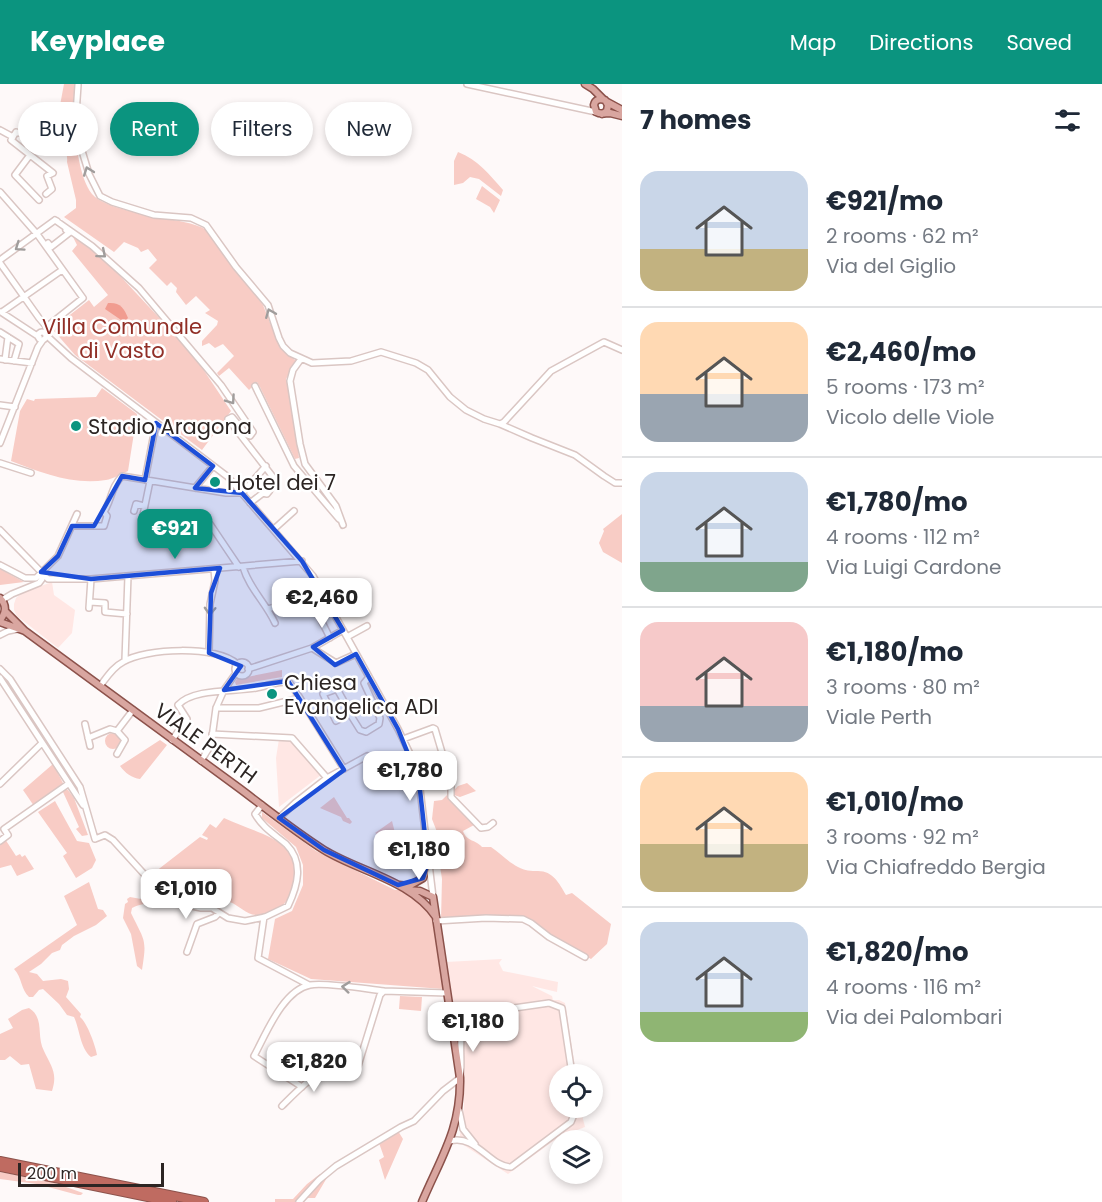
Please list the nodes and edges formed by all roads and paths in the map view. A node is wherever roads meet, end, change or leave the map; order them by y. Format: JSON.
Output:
{"nodes":[{"id":1,"x":79,"y":84,"type":"edge"},
{"id":2,"x":467,"y":84,"type":"edge"},
{"id":3,"x":584,"y":84,"type":"edge"},
{"id":4,"x":604,"y":100,"type":"junction"},
{"id":5,"x":597,"y":108,"type":"junction"},
{"id":6,"x":622,"y":110,"type":"edge"},
{"id":7,"x":622,"y":116,"type":"edge"},
{"id":8,"x":3,"y":131,"type":"edge"},
{"id":9,"x":18,"y":133,"type":"edge"},
{"id":10,"x":13,"y":137,"type":"junction"},
{"id":11,"x":18,"y":146,"type":"edge"},
{"id":12,"x":30,"y":156,"type":"joint"},
{"id":13,"x":0,"y":192,"type":"edge"},
{"id":14,"x":46,"y":194,"type":"dead end"},
{"id":15,"x":8,"y":200,"type":"junction"},
{"id":16,"x":39,"y":200,"type":"dead end"},
{"id":17,"x":0,"y":205,"type":"edge"},
{"id":18,"x":55,"y":220,"type":"junction"},
{"id":19,"x":39,"y":233,"type":"junction"},
{"id":20,"x":0,"y":262,"type":"edge"},
{"id":21,"x":63,"y":270,"type":"junction"},
{"id":22,"x":23,"y":298,"type":"junction"},
{"id":23,"x":1,"y":311,"type":"edge"},
{"id":24,"x":43,"y":323,"type":"junction"},
{"id":25,"x":0,"y":332,"type":"edge"},
{"id":26,"x":40,"y":335,"type":"junction"},
{"id":27,"x":8,"y":337,"type":"junction"},
{"id":28,"x":622,"y":350,"type":"edge"},
{"id":29,"x":2,"y":359,"type":"edge"},
{"id":30,"x":301,"y":359,"type":"junction"},
{"id":31,"x":14,"y":361,"type":"junction"},
{"id":32,"x":32,"y":363,"type":"junction"},
{"id":33,"x":255,"y":386,"type":"dead end"},
{"id":34,"x":0,"y":405,"type":"edge"},
{"id":35,"x":15,"y":406,"type":"junction"},
{"id":36,"x":156,"y":423,"type":"junction"},
{"id":37,"x":500,"y":424,"type":"junction"},
{"id":38,"x":1,"y":440,"type":"edge"},
{"id":39,"x":0,"y":463,"type":"edge"},
{"id":40,"x":213,"y":466,"type":"junction"},
{"id":41,"x":266,"y":466,"type":"junction"},
{"id":42,"x":31,"y":473,"type":"dead end"},
{"id":43,"x":147,"y":480,"type":"junction"},
{"id":44,"x":622,"y":483,"type":"edge"},
{"id":45,"x":195,"y":488,"type":"junction"},
{"id":46,"x":242,"y":493,"type":"junction"},
{"id":47,"x":250,"y":503,"type":"junction"},
{"id":48,"x":144,"y":506,"type":"junction"},
{"id":49,"x":134,"y":511,"type":"dead end"},
{"id":50,"x":294,"y":511,"type":"dead end"},
{"id":51,"x":77,"y":514,"type":"dead end"},
{"id":52,"x":143,"y":514,"type":"dead end"},
{"id":53,"x":210,"y":524,"type":"dead end"},
{"id":54,"x":72,"y":526,"type":"junction"},
{"id":55,"x":274,"y":529,"type":"junction"},
{"id":56,"x":0,"y":530,"type":"edge"},
{"id":57,"x":302,"y":561,"type":"junction"},
{"id":58,"x":0,"y":565,"type":"edge"},
{"id":59,"x":241,"y":567,"type":"junction"},
{"id":60,"x":214,"y":569,"type":"junction"},
{"id":61,"x":40,"y":574,"type":"junction"},
{"id":62,"x":128,"y":576,"type":"junction"},
{"id":63,"x":25,"y":578,"type":"junction"},
{"id":64,"x":91,"y":579,"type":"junction"},
{"id":65,"x":321,"y":590,"type":"junction"},
{"id":66,"x":15,"y":592,"type":"junction"},
{"id":67,"x":1,"y":599,"type":"edge"},
{"id":68,"x":268,"y":609,"type":"junction"},
{"id":69,"x":5,"y":611,"type":"junction"},
{"id":70,"x":317,"y":612,"type":"dead end"},
{"id":71,"x":127,"y":614,"type":"junction"},
{"id":72,"x":0,"y":621,"type":"edge"},
{"id":73,"x":275,"y":623,"type":"dead end"},
{"id":74,"x":366,"y":626,"type":"dead end"},
{"id":75,"x":22,"y":630,"type":"junction"},
{"id":76,"x":343,"y":630,"type":"junction"},
{"id":77,"x":0,"y":635,"type":"edge"},
{"id":78,"x":347,"y":637,"type":"junction"},
{"id":79,"x":330,"y":638,"type":"junction"},
{"id":80,"x":312,"y":648,"type":"junction"},
{"id":81,"x":209,"y":653,"type":"junction"},
{"id":82,"x":356,"y":654,"type":"junction"},
{"id":83,"x":125,"y":660,"type":"junction"},
{"id":84,"x":237,"y":664,"type":"junction"},
{"id":85,"x":0,"y":669,"type":"edge"},
{"id":86,"x":248,"y":669,"type":"junction"},
{"id":87,"x":236,"y":673,"type":"junction"},
{"id":88,"x":0,"y":678,"type":"edge"},
{"id":89,"x":369,"y":678,"type":"junction"},
{"id":90,"x":100,"y":686,"type":"junction"},
{"id":91,"x":224,"y":690,"type":"junction"},
{"id":92,"x":300,"y":698,"type":"junction"},
{"id":93,"x":216,"y":708,"type":"junction"},
{"id":94,"x":133,"y":710,"type":"junction"},
{"id":95,"x":351,"y":714,"type":"junction"},
{"id":96,"x":33,"y":722,"type":"junction"},
{"id":97,"x":85,"y":724,"type":"dead end"},
{"id":98,"x":117,"y":731,"type":"junction"},
{"id":99,"x":212,"y":734,"type":"junction"},
{"id":100,"x":88,"y":738,"type":"junction"},
{"id":101,"x":403,"y":739,"type":"junction"},
{"id":102,"x":172,"y":740,"type":"junction"},
{"id":103,"x":42,"y":743,"type":"junction"},
{"id":104,"x":90,"y":746,"type":"dead end"},
{"id":105,"x":117,"y":754,"type":"dead end"},
{"id":106,"x":367,"y":756,"type":"dead end"},
{"id":107,"x":201,"y":761,"type":"junction"},
{"id":108,"x":344,"y":770,"type":"junction"},
{"id":109,"x":327,"y":778,"type":"junction"},
{"id":110,"x":0,"y":784,"type":"edge"},
{"id":111,"x":68,"y":784,"type":"junction"},
{"id":112,"x":78,"y":792,"type":"junction"},
{"id":113,"x":262,"y":805,"type":"junction"},
{"id":114,"x":279,"y":818,"type":"junction"},
{"id":115,"x":493,"y":823,"type":"dead end"},
{"id":116,"x":0,"y":841,"type":"edge"},
{"id":117,"x":428,"y":862,"type":"junction"},
{"id":118,"x":398,"y":885,"type":"junction"},
{"id":119,"x":405,"y":890,"type":"junction"},
{"id":120,"x":433,"y":897,"type":"junction"},
{"id":121,"x":417,"y":898,"type":"junction"},
{"id":122,"x":219,"y":913,"type":"junction"},
{"id":123,"x":264,"y":917,"type":"junction"},
{"id":124,"x":436,"y":919,"type":"junction"},
{"id":125,"x":187,"y":952,"type":"dead end"},
{"id":126,"x":585,"y":957,"type":"dead end"},
{"id":127,"x":309,"y":985,"type":"junction"},
{"id":128,"x":384,"y":991,"type":"junction"},
{"id":129,"x":447,"y":993,"type":"junction"},
{"id":130,"x":484,"y":1011,"type":"junction"},
{"id":131,"x":451,"y":1017,"type":"junction"},
{"id":132,"x":465,"y":1023,"type":"junction"},
{"id":133,"x":452,"y":1025,"type":"junction"},
{"id":134,"x":570,"y":1064,"type":"edge"},
{"id":135,"x":460,"y":1078,"type":"junction"},
{"id":136,"x":302,"y":1087,"type":"junction"},
{"id":137,"x":282,"y":1106,"type":"dead end"},
{"id":138,"x":459,"y":1110,"type":"junction"},
{"id":139,"x":573,"y":1118,"type":"edge"},
{"id":140,"x":453,"y":1130,"type":"junction"},
{"id":141,"x":470,"y":1141,"type":"junction"},
{"id":142,"x":450,"y":1142,"type":"junction"},
{"id":143,"x":0,"y":1161,"type":"edge"},
{"id":144,"x":0,"y":1167,"type":"edge"},
{"id":145,"x":172,"y":1202,"type":"edge"},
{"id":146,"x":204,"y":1202,"type":"edge"},
{"id":147,"x":299,"y":1202,"type":"edge"},
{"id":148,"x":422,"y":1202,"type":"edge"}],
"edges":[{"from":30,"to":1,"type":"street","one_way":true},
{"from":2,"to":5,"type":"street"},
{"from":3,"to":4,"type":"main road"},
{"from":3,"to":5,"type":"main road"},
{"from":4,"to":5,"type":"main road"},
{"from":4,"to":5,"type":"main road"},
{"from":4,"to":6,"type":"main road"},
{"from":5,"to":7,"type":"main road"},
{"from":8,"to":10,"type":"street"},
{"from":9,"to":10,"type":"street"},
{"from":10,"to":11,"type":"street"},
{"from":12,"to":14,"type":"street"},
{"from":12,"to":16,"type":"street"},
{"from":13,"to":15,"type":"street"},
{"from":15,"to":17,"type":"street"},
{"from":15,"to":19,"type":"street"},
{"from":18,"to":19,"type":"street"},
{"from":18,"to":19,"type":"street"},
{"from":18,"to":41,"type":"street","one_way":true},
{"from":19,"to":20,"type":"street","one_way":true},
{"from":19,"to":21,"type":"street"},
{"from":20,"to":22,"type":"street"},
{"from":21,"to":22,"type":"street"},
{"from":21,"to":24,"type":"street"},
{"from":22,"to":23,"type":"street"},
{"from":22,"to":24,"type":"street"},
{"from":23,"to":26,"type":"street"},
{"from":24,"to":26,"type":"street"},
{"from":25,"to":27,"type":"street"},
{"from":26,"to":32,"type":"street"},
{"from":26,"to":36,"type":"street"},
{"from":27,"to":29,"type":"street"},
{"from":27,"to":31,"type":"street"},
{"from":28,"to":37,"type":"street"},
{"from":29,"to":31,"type":"street"},
{"from":30,"to":33,"type":"street"},
{"from":30,"to":37,"type":"street"},
{"from":31,"to":32,"type":"street"},
{"from":32,"to":35,"type":"street"},
{"from":34,"to":35,"type":"street"},
{"from":35,"to":38,"type":"street"},
{"from":36,"to":40,"type":"street"},
{"from":36,"to":43,"type":"street"},
{"from":37,"to":44,"type":"street"},
{"from":39,"to":42,"type":"street"},
{"from":40,"to":45,"type":"street"},
{"from":40,"to":46,"type":"street"},
{"from":41,"to":46,"type":"street"},
{"from":41,"to":47,"type":"street"},
{"from":43,"to":45,"type":"street"},
{"from":43,"to":48,"type":"street"},
{"from":43,"to":54,"type":"street"},
{"from":45,"to":46,"type":"street"},
{"from":46,"to":47,"type":"street"},
{"from":47,"to":55,"type":"street"},
{"from":48,"to":49,"type":"street"},
{"from":48,"to":52,"type":"street"},
{"from":50,"to":55,"type":"street"},
{"from":51,"to":54,"type":"street"},
{"from":53,"to":59,"type":"street"},
{"from":54,"to":61,"type":"street"},
{"from":55,"to":57,"type":"street"},
{"from":56,"to":61,"type":"street"},
{"from":57,"to":59,"type":"street"},
{"from":57,"to":65,"type":"street"},
{"from":58,"to":63,"type":"street"},
{"from":59,"to":60,"type":"street"},
{"from":59,"to":68,"type":"street"},
{"from":60,"to":62,"type":"street"},
{"from":60,"to":81,"type":"street","one_way":true},
{"from":61,"to":63,"type":"street"},
{"from":61,"to":64,"type":"street"},
{"from":61,"to":66,"type":"street"},
{"from":62,"to":64,"type":"street"},
{"from":62,"to":71,"type":"street"},
{"from":63,"to":66,"type":"street"},
{"from":64,"to":71,"type":"street"},
{"from":65,"to":68,"type":"street"},
{"from":65,"to":76,"type":"street"},
{"from":66,"to":67,"type":"street"},
{"from":67,"to":69,"type":"main road"},
{"from":68,"to":73,"type":"street"},
{"from":69,"to":72,"type":"main road"},
{"from":69,"to":75,"type":"main road","name":"VIALE PERTH"},
{"from":70,"to":79,"type":"street"},
{"from":71,"to":83,"type":"street"},
{"from":72,"to":75,"type":"main road","name":"VIALE PERTH"},
{"from":74,"to":78,"type":"street"},
{"from":75,"to":77,"type":"street"},
{"from":75,"to":90,"type":"main road","name":"VIALE PERTH"},
{"from":76,"to":78,"type":"street"},
{"from":76,"to":79,"type":"street"},
{"from":78,"to":82,"type":"street"},
{"from":79,"to":80,"type":"street"},
{"from":80,"to":82,"type":"street"},
{"from":80,"to":86,"type":"street"},
{"from":81,"to":83,"type":"street"},
{"from":81,"to":84,"type":"street"},
{"from":82,"to":89,"type":"street"},
{"from":83,"to":90,"type":"street"},
{"from":84,"to":86,"type":"street"},
{"from":84,"to":87,"type":"street"},
{"from":85,"to":96,"type":"street"},
{"from":86,"to":87,"type":"street"},
{"from":87,"to":91,"type":"street"},
{"from":88,"to":96,"type":"street"},
{"from":89,"to":95,"type":"street"},
{"from":89,"to":101,"type":"street"},
{"from":90,"to":94,"type":"main road","name":"VIALE PERTH"},
{"from":91,"to":92,"type":"street"},
{"from":91,"to":93,"type":"street"},
{"from":91,"to":102,"type":"street"},
{"from":92,"to":93,"type":"street"},
{"from":92,"to":108,"type":"street"},
{"from":93,"to":99,"type":"street"},
{"from":94,"to":98,"type":"street"},
{"from":94,"to":102,"type":"main road","name":"VIALE PERTH"},
{"from":95,"to":95,"type":"street"},
{"from":96,"to":103,"type":"street"},
{"from":96,"to":112,"type":"street"},
{"from":97,"to":100,"type":"street"},
{"from":98,"to":100,"type":"street"},
{"from":98,"to":105,"type":"street"},
{"from":99,"to":107,"type":"street"},
{"from":99,"to":109,"type":"street"},
{"from":100,"to":104,"type":"street"},
{"from":101,"to":115,"type":"street"},
{"from":101,"to":117,"type":"street"},
{"from":102,"to":107,"type":"main road","name":"VIALE PERTH"},
{"from":103,"to":110,"type":"street"},
{"from":103,"to":111,"type":"street"},
{"from":106,"to":108,"type":"street"},
{"from":107,"to":113,"type":"main road","name":"VIALE PERTH"},
{"from":108,"to":109,"type":"street"},
{"from":109,"to":114,"type":"street"},
{"from":111,"to":112,"type":"street"},
{"from":111,"to":116,"type":"street"},
{"from":112,"to":122,"type":"street"},
{"from":113,"to":114,"type":"main road","name":"VIALE PERTH"},
{"from":113,"to":123,"type":"street"},
{"from":114,"to":118,"type":"main road","name":"VIALE PERTH"},
{"from":117,"to":118,"type":"main road"},
{"from":117,"to":120,"type":"street"},
{"from":118,"to":119,"type":"main road","name":"VIALE PERTH"},
{"from":119,"to":120,"type":"main road","name":"VIALE PERTH"},
{"from":119,"to":121,"type":"main road","name":"VIALE PERTH"},
{"from":120,"to":121,"type":"main road"},
{"from":120,"to":124,"type":"main road"},
{"from":121,"to":124,"type":"main road","name":"VIALE PERTH"},
{"from":122,"to":123,"type":"street"},
{"from":122,"to":125,"type":"street"},
{"from":123,"to":127,"type":"street"},
{"from":124,"to":126,"type":"street"},
{"from":124,"to":129,"type":"main road"},
{"from":128,"to":127,"type":"street","one_way":true},
{"from":127,"to":136,"type":"street"},
{"from":128,"to":129,"type":"street"},
{"from":128,"to":136,"type":"street"},
{"from":129,"to":131,"type":"main road"},
{"from":130,"to":131,"type":"street"},
{"from":130,"to":132,"type":"street"},
{"from":130,"to":134,"type":"street"},
{"from":131,"to":133,"type":"main road"},
{"from":132,"to":133,"type":"street"},
{"from":132,"to":135,"type":"street"},
{"from":133,"to":135,"type":"main road"},
{"from":135,"to":138,"type":"main road"},
{"from":135,"to":147,"type":"street"},
{"from":136,"to":137,"type":"street"},
{"from":138,"to":140,"type":"main road"},
{"from":138,"to":141,"type":"street"},
{"from":139,"to":141,"type":"street"},
{"from":140,"to":141,"type":"street"},
{"from":140,"to":142,"type":"main road"},
{"from":141,"to":142,"type":"street"},
{"from":142,"to":148,"type":"main road"},
{"from":143,"to":146,"type":"highway"},
{"from":144,"to":145,"type":"highway"}]}
